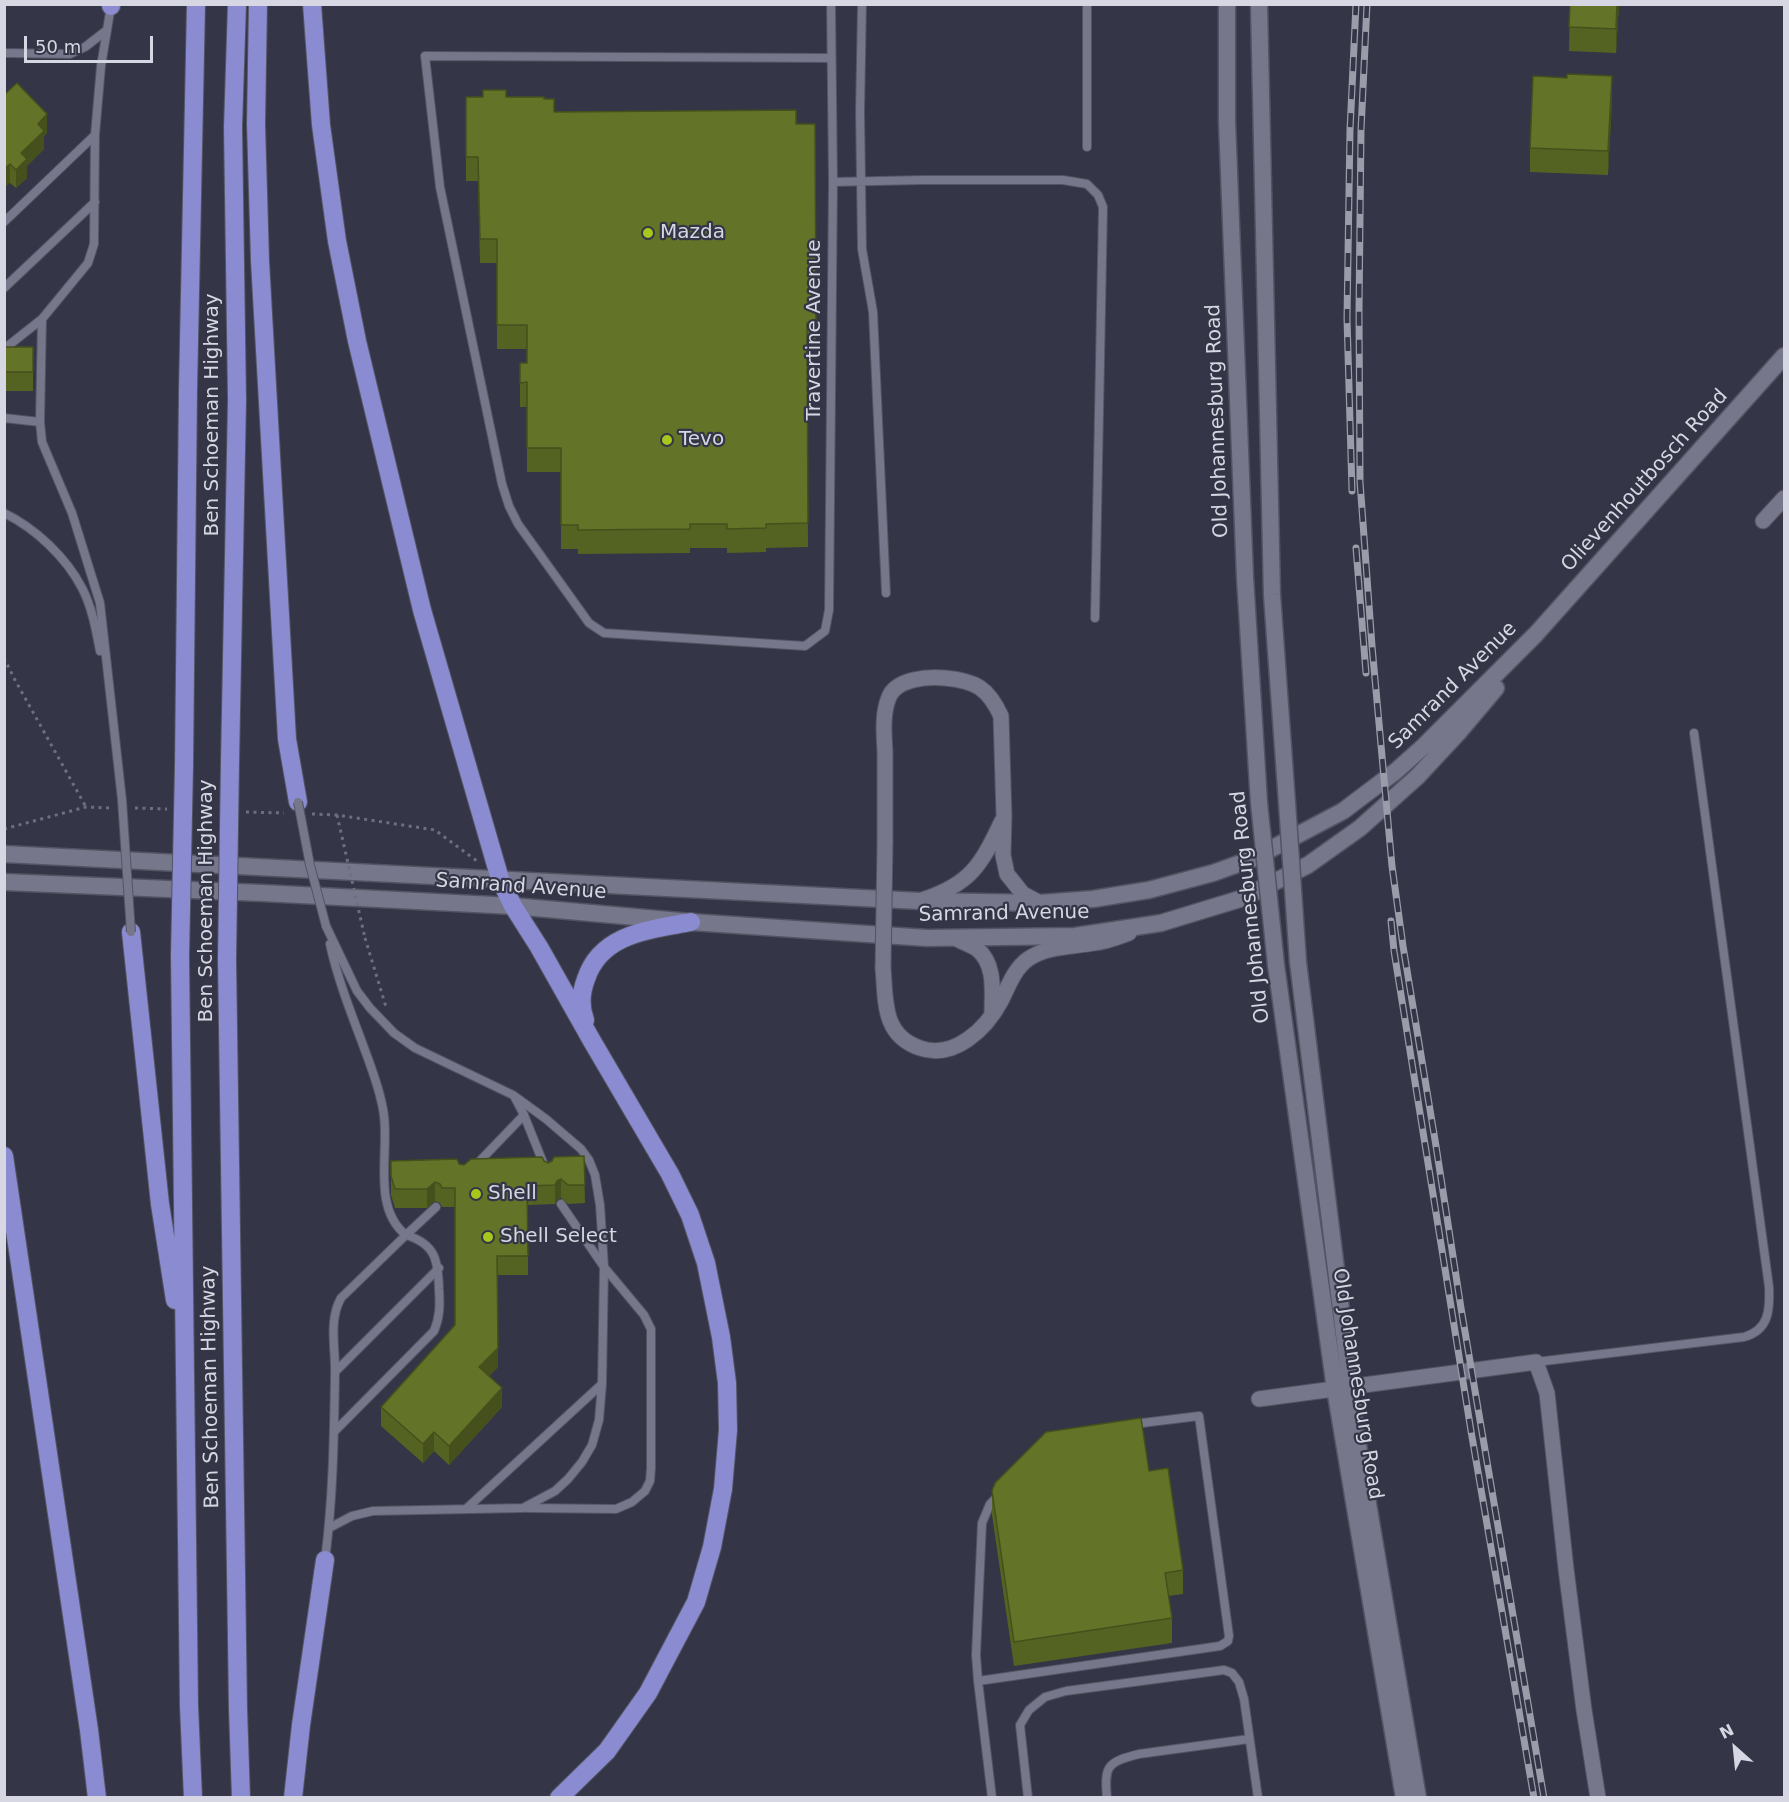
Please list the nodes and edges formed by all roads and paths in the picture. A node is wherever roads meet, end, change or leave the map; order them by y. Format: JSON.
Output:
{"nodes":[{"id":1,"x":196,"y":4,"type":"edge"},
{"id":2,"x":237,"y":4,"type":"edge"},
{"id":3,"x":258,"y":4,"type":"edge"},
{"id":4,"x":312,"y":4,"type":"edge"},
{"id":5,"x":831,"y":4,"type":"edge"},
{"id":6,"x":862,"y":4,"type":"edge"},
{"id":7,"x":1087,"y":4,"type":"edge"},
{"id":8,"x":1227,"y":4,"type":"edge"},
{"id":9,"x":1259,"y":4,"type":"edge"},
{"id":10,"x":111,"y":5,"type":"edge"},
{"id":11,"x":107,"y":30,"type":"junction"},
{"id":12,"x":4,"y":53,"type":"edge"},
{"id":13,"x":831,"y":58,"type":"junction"},
{"id":14,"x":95,"y":135,"type":"junction"},
{"id":15,"x":1087,"y":147,"type":"dead end"},
{"id":16,"x":833,"y":182,"type":"junction"},
{"id":17,"x":860,"y":182,"type":"junction"},
{"id":18,"x":95,"y":202,"type":"junction"},
{"id":19,"x":4,"y":222,"type":"edge"},
{"id":20,"x":4,"y":288,"type":"edge"},
{"id":21,"x":42,"y":319,"type":"junction"},
{"id":22,"x":4,"y":350,"type":"edge"},
{"id":23,"x":1785,"y":356,"type":"edge"},
{"id":24,"x":4,"y":418,"type":"edge"},
{"id":25,"x":40,"y":422,"type":"junction"},
{"id":26,"x":1785,"y":498,"type":"edge"},
{"id":27,"x":4,"y":513,"type":"edge"},
{"id":28,"x":1763,"y":521,"type":"dead end"},
{"id":29,"x":886,"y":594,"type":"dead end"},
{"id":30,"x":1095,"y":618,"type":"dead end"},
{"id":31,"x":1536,"y":634,"type":"junction"},
{"id":32,"x":4,"y":658,"type":"edge"},
{"id":33,"x":109,"y":694,"type":"junction"},
{"id":34,"x":1694,"y":734,"type":"dead end"},
{"id":35,"x":86,"y":807,"type":"junction"},
{"id":36,"x":293,"y":807,"type":"junction"},
{"id":37,"x":110,"y":808,"type":"dead end"},
{"id":38,"x":134,"y":808,"type":"dead end"},
{"id":39,"x":169,"y":810,"type":"dead end"},
{"id":40,"x":241,"y":812,"type":"dead end"},
{"id":41,"x":313,"y":814,"type":"dead end"},
{"id":42,"x":336,"y":815,"type":"junction"},
{"id":43,"x":1004,"y":816,"type":"junction"},
{"id":44,"x":4,"y":830,"type":"edge"},
{"id":45,"x":4,"y":854,"type":"edge"},
{"id":46,"x":500,"y":879,"type":"junction"},
{"id":47,"x":4,"y":882,"type":"edge"},
{"id":48,"x":920,"y":901,"type":"junction"},
{"id":49,"x":1040,"y":903,"type":"junction"},
{"id":50,"x":513,"y":906,"type":"junction"},
{"id":51,"x":691,"y":922,"type":"junction"},
{"id":52,"x":1161,"y":923,"type":"junction"},
{"id":53,"x":327,"y":927,"type":"junction"},
{"id":54,"x":131,"y":932,"type":"joint"},
{"id":55,"x":365,"y":938,"type":"dead end"},
{"id":56,"x":955,"y":938,"type":"junction"},
{"id":57,"x":992,"y":1013,"type":"junction"},
{"id":58,"x":592,"y":1041,"type":"junction"},
{"id":59,"x":513,"y":1095,"type":"junction"},
{"id":60,"x":524,"y":1115,"type":"junction"},
{"id":61,"x":4,"y":1156,"type":"edge"},
{"id":62,"x":471,"y":1170,"type":"edge"},
{"id":63,"x":548,"y":1176,"type":"edge"},
{"id":64,"x":561,"y":1204,"type":"dead end"},
{"id":65,"x":436,"y":1207,"type":"dead end"},
{"id":66,"x":406,"y":1235,"type":"junction"},
{"id":67,"x":604,"y":1267,"type":"junction"},
{"id":68,"x":439,"y":1268,"type":"junction"},
{"id":69,"x":184,"y":1361,"type":"junction"},
{"id":70,"x":1536,"y":1362,"type":"junction"},
{"id":71,"x":336,"y":1371,"type":"junction"},
{"id":72,"x":602,"y":1384,"type":"junction"},
{"id":73,"x":1342,"y":1388,"type":"junction"},
{"id":74,"x":1258,"y":1399,"type":"dead end"},
{"id":75,"x":1121,"y":1426,"type":"edge"},
{"id":76,"x":334,"y":1432,"type":"junction"},
{"id":77,"x":1005,"y":1488,"type":"edge"},
{"id":78,"x":523,"y":1508,"type":"junction"},
{"id":79,"x":466,"y":1509,"type":"junction"},
{"id":80,"x":329,"y":1528,"type":"junction"},
{"id":81,"x":325,"y":1560,"type":"joint"},
{"id":82,"x":978,"y":1681,"type":"junction"},
{"id":83,"x":1250,"y":1739,"type":"junction"},
{"id":84,"x":97,"y":1797,"type":"edge"},
{"id":85,"x":193,"y":1797,"type":"edge"},
{"id":86,"x":241,"y":1797,"type":"edge"},
{"id":87,"x":293,"y":1797,"type":"edge"},
{"id":88,"x":559,"y":1797,"type":"edge"},
{"id":89,"x":992,"y":1797,"type":"edge"},
{"id":90,"x":1028,"y":1797,"type":"edge"},
{"id":91,"x":1107,"y":1797,"type":"edge"},
{"id":92,"x":1258,"y":1797,"type":"edge"},
{"id":93,"x":1404,"y":1797,"type":"edge"},
{"id":94,"x":1418,"y":1797,"type":"edge"},
{"id":95,"x":1598,"y":1797,"type":"edge"}],
"edges":[{"from":1,"to":69,"type":"highway","name":"Ben Schoeman Highway","bridge":true},
{"from":2,"to":86,"type":"highway","name":"Ben Schoeman Highway","bridge":true},
{"from":3,"to":36,"type":"highway"},
{"from":4,"to":46,"type":"highway"},
{"from":5,"to":13,"type":"lane","name":"Travertine Avenue"},
{"from":6,"to":17,"type":"lane"},
{"from":7,"to":15,"type":"lane"},
{"from":8,"to":73,"type":"main road","name":"Old Johannesburg Road","bridge":true},
{"from":9,"to":73,"type":"main road","name":"Old Johannesburg Road","bridge":true},
{"from":10,"to":11,"type":"lane"},
{"from":11,"to":12,"type":"lane"},
{"from":11,"to":14,"type":"lane"},
{"from":13,"to":16,"type":"lane","name":"Travertine Avenue"},
{"from":13,"to":16,"type":"lane","name":"Travertine Avenue"},
{"from":14,"to":18,"type":"lane"},
{"from":14,"to":19,"type":"lane"},
{"from":16,"to":17,"type":"lane"},
{"from":17,"to":29,"type":"lane"},
{"from":17,"to":30,"type":"lane"},
{"from":18,"to":20,"type":"lane"},
{"from":18,"to":21,"type":"lane"},
{"from":21,"to":22,"type":"lane"},
{"from":21,"to":25,"type":"lane"},
{"from":23,"to":31,"type":"main road","name":"Olievenhoutbosch Road"},
{"from":24,"to":25,"type":"lane"},
{"from":25,"to":33,"type":"lane"},
{"from":26,"to":28,"type":"street"},
{"from":27,"to":33,"type":"lane"},
{"from":31,"to":49,"type":"main road","name":"Samrand Avenue"},
{"from":31,"to":52,"type":"main road","name":"Samrand Avenue"},
{"from":32,"to":35,"type":"path"},
{"from":33,"to":54,"type":"lane","bridge":true},
{"from":34,"to":70,"type":"lane"},
{"from":35,"to":37,"type":"path"},
{"from":35,"to":44,"type":"path"},
{"from":36,"to":40,"type":"path"},
{"from":36,"to":53,"type":"lane","bridge":true},
{"from":38,"to":39,"type":"path"},
{"from":41,"to":42,"type":"path"},
{"from":42,"to":46,"type":"path"},
{"from":42,"to":55,"type":"path","bridge":true},
{"from":43,"to":48,"type":"street"},
{"from":43,"to":49,"type":"street"},
{"from":43,"to":57,"type":"street","bridge":true},
{"from":45,"to":46,"type":"main road","name":"Samrand Avenue"},
{"from":46,"to":48,"type":"main road","name":"Samrand Avenue"},
{"from":46,"to":50,"type":"highway"},
{"from":47,"to":50,"type":"main road","name":"Samrand Avenue"},
{"from":48,"to":49,"type":"main road","name":"Samrand Avenue"},
{"from":50,"to":51,"type":"main road","name":"Samrand Avenue"},
{"from":50,"to":58,"type":"highway"},
{"from":51,"to":56,"type":"main road","name":"Samrand Avenue"},
{"from":51,"to":58,"type":"highway"},
{"from":52,"to":56,"type":"main road","name":"Samrand Avenue"},
{"from":52,"to":57,"type":"street"},
{"from":53,"to":59,"type":"lane"},
{"from":53,"to":66,"type":"lane"},
{"from":54,"to":69,"type":"highway"},
{"from":56,"to":57,"type":"street"},
{"from":58,"to":88,"type":"highway"},
{"from":59,"to":60,"type":"lane"},
{"from":59,"to":67,"type":"lane"},
{"from":60,"to":62,"type":"lane"},
{"from":60,"to":63,"type":"lane"},
{"from":61,"to":84,"type":"highway"},
{"from":64,"to":67,"type":"lane"},
{"from":65,"to":66,"type":"lane"},
{"from":66,"to":68,"type":"lane"},
{"from":66,"to":71,"type":"lane"},
{"from":67,"to":72,"type":"lane"},
{"from":67,"to":78,"type":"lane"},
{"from":68,"to":71,"type":"lane"},
{"from":68,"to":76,"type":"lane"},
{"from":69,"to":85,"type":"highway","name":"Ben Schoeman Highway"},
{"from":70,"to":73,"type":"street"},
{"from":70,"to":95,"type":"street"},
{"from":71,"to":76,"type":"lane"},
{"from":72,"to":78,"type":"lane"},
{"from":72,"to":79,"type":"lane"},
{"from":73,"to":74,"type":"street"},
{"from":73,"to":93,"type":"main road","name":"Old Johannesburg Road"},
{"from":73,"to":94,"type":"main road","name":"Old Johannesburg Road"},
{"from":75,"to":82,"type":"lane"},
{"from":76,"to":80,"type":"lane"},
{"from":77,"to":82,"type":"lane"},
{"from":78,"to":79,"type":"lane"},
{"from":79,"to":80,"type":"lane"},
{"from":80,"to":81,"type":"lane"},
{"from":81,"to":87,"type":"highway"},
{"from":82,"to":89,"type":"lane"},
{"from":83,"to":90,"type":"lane"},
{"from":83,"to":91,"type":"lane"},
{"from":83,"to":92,"type":"lane"}]}
